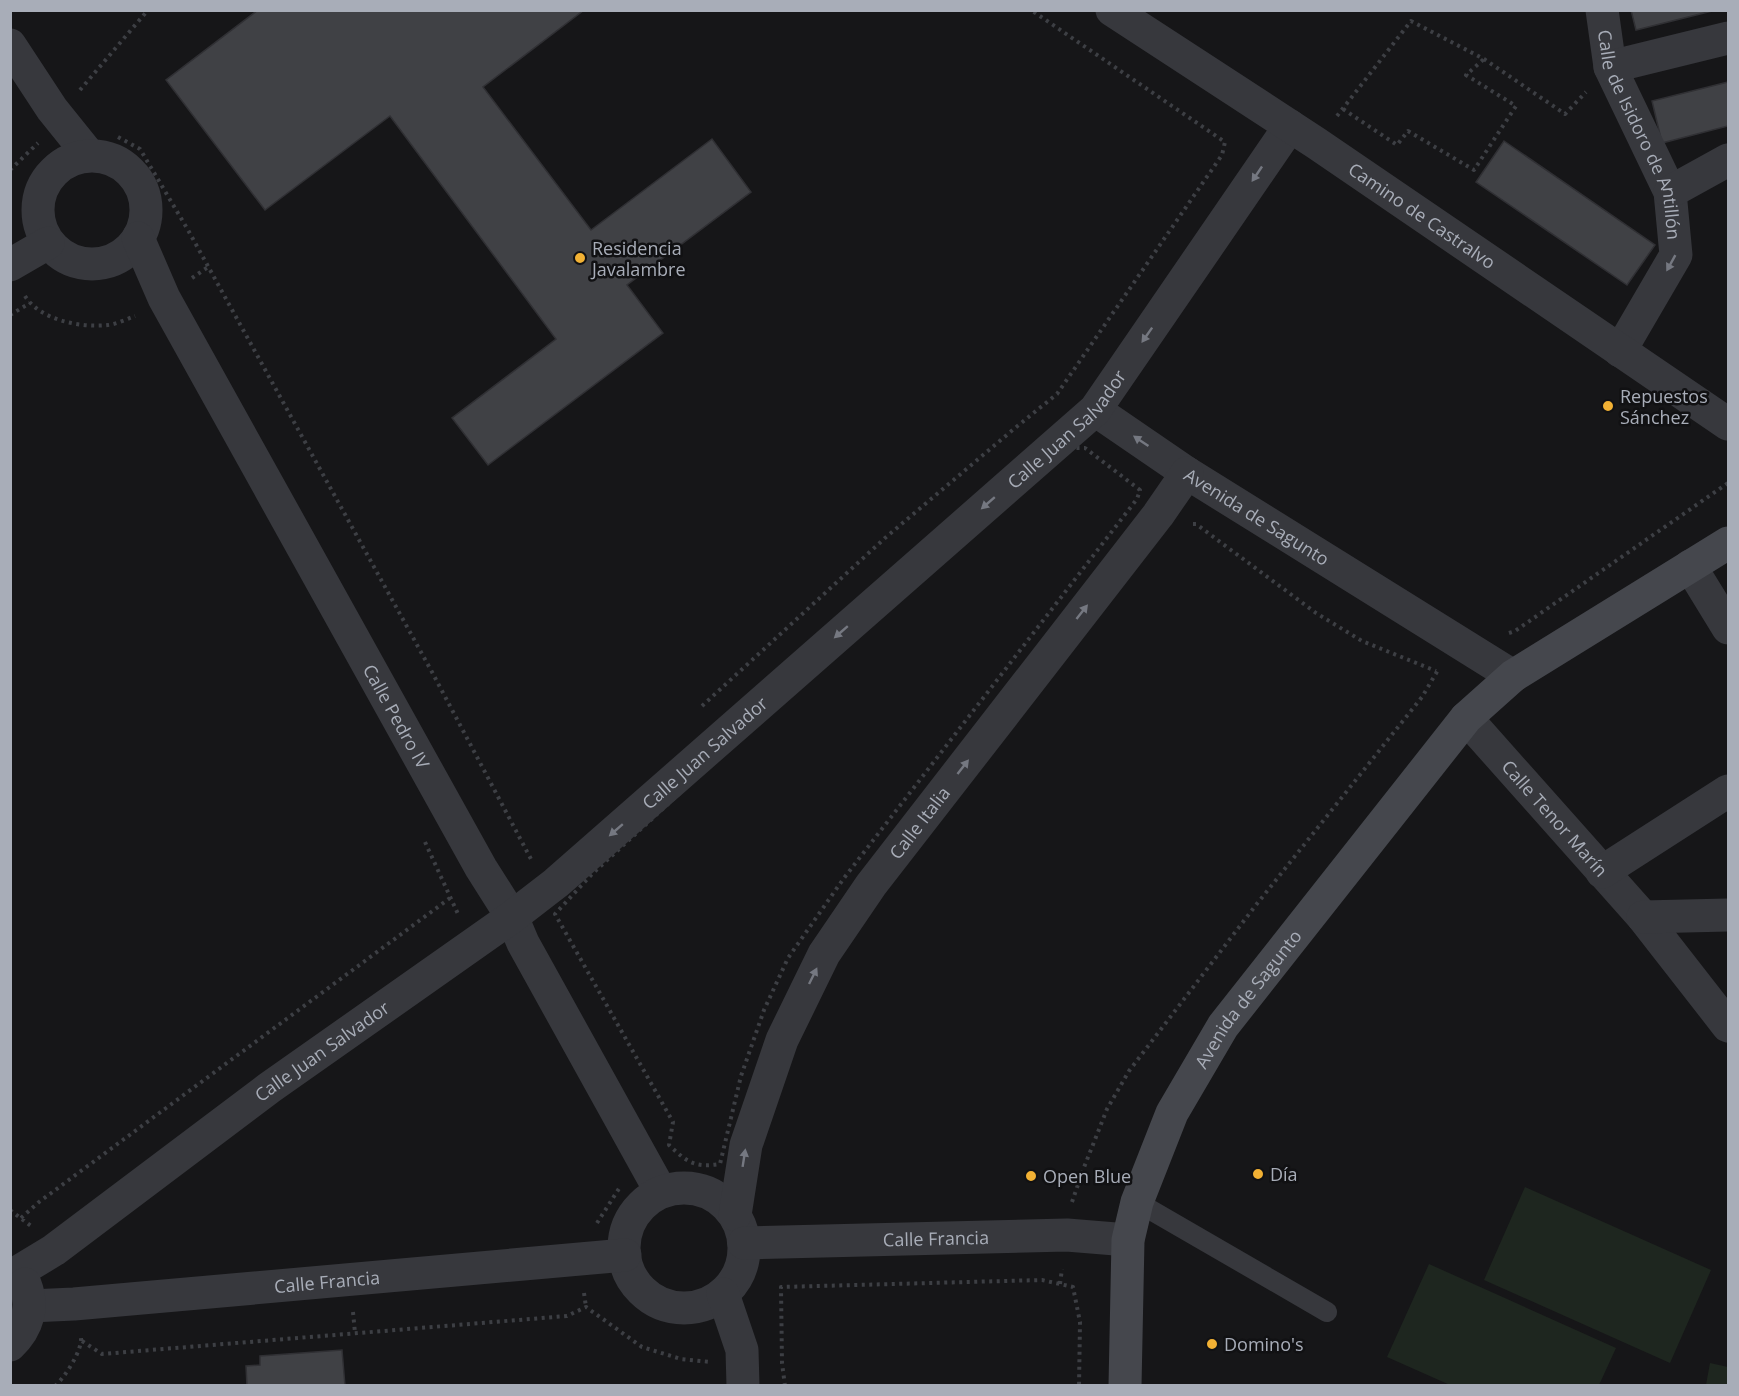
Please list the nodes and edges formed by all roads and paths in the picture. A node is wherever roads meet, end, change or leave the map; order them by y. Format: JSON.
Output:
{"nodes":[{"id":1,"x":148,"y":10,"type":"edge"},
{"id":2,"x":1032,"y":10,"type":"edge"},
{"id":3,"x":1112,"y":10,"type":"edge"},
{"id":4,"x":1602,"y":10,"type":"edge"},
{"id":5,"x":1728,"y":39,"type":"edge"},
{"id":6,"x":10,"y":45,"type":"edge"},
{"id":7,"x":1484,"y":59,"type":"junction"},
{"id":8,"x":1610,"y":67,"type":"junction"},
{"id":9,"x":1343,"y":109,"type":"junction"},
{"id":10,"x":52,"y":110,"type":"junction"},
{"id":11,"x":1303,"y":134,"type":"junction"},
{"id":12,"x":100,"y":144,"type":"junction"},
{"id":13,"x":1728,"y":160,"type":"edge"},
{"id":14,"x":1670,"y":192,"type":"junction"},
{"id":15,"x":138,"y":238,"type":"junction"},
{"id":16,"x":48,"y":243,"type":"junction"},
{"id":17,"x":15,"y":277,"type":"edge"},
{"id":18,"x":30,"y":303,"type":"junction"},
{"id":19,"x":140,"y":314,"type":"dead end"},
{"id":20,"x":10,"y":315,"type":"edge"},
{"id":21,"x":1620,"y":351,"type":"junction"},
{"id":22,"x":1095,"y":410,"type":"junction"},
{"id":23,"x":1728,"y":424,"type":"edge"},
{"id":24,"x":1187,"y":473,"type":"junction"},
{"id":25,"x":1728,"y":483,"type":"edge"},
{"id":26,"x":1137,"y":499,"type":"joint"},
{"id":27,"x":1189,"y":525,"type":"dead end"},
{"id":28,"x":1728,"y":543,"type":"edge"},
{"id":29,"x":1690,"y":566,"type":"junction"},
{"id":30,"x":1728,"y":628,"type":"edge"},
{"id":31,"x":1463,"y":646,"type":"junction"},
{"id":32,"x":1437,"y":671,"type":"junction"},
{"id":33,"x":1514,"y":676,"type":"junction"},
{"id":34,"x":699,"y":708,"type":"dead end"},
{"id":35,"x":1466,"y":718,"type":"junction"},
{"id":36,"x":1728,"y":790,"type":"edge"},
{"id":37,"x":422,"y":836,"type":"dead end"},
{"id":38,"x":540,"y":854,"type":"dead end"},
{"id":39,"x":1602,"y":872,"type":"junction"},
{"id":40,"x":1728,"y":915,"type":"edge"},
{"id":41,"x":512,"y":917,"type":"junction"},
{"id":42,"x":1643,"y":917,"type":"junction"},
{"id":43,"x":1728,"y":1026,"type":"edge"},
{"id":44,"x":661,"y":1192,"type":"junction"},
{"id":45,"x":1137,"y":1202,"type":"junction"},
{"id":46,"x":1071,"y":1207,"type":"dead end"},
{"id":47,"x":21,"y":1218,"type":"dead end"},
{"id":48,"x":739,"y":1229,"type":"junction"},
{"id":49,"x":1128,"y":1240,"type":"junction"},
{"id":50,"x":625,"y":1255,"type":"junction"},
{"id":51,"x":13,"y":1270,"type":"edge"},
{"id":52,"x":723,"y":1294,"type":"junction"},
{"id":53,"x":74,"y":1304,"type":"junction"},
{"id":54,"x":30,"y":1306,"type":"junction"},
{"id":55,"x":1327,"y":1312,"type":"dead end"},
{"id":56,"x":82,"y":1341,"type":"junction"},
{"id":57,"x":10,"y":1345,"type":"edge"},
{"id":58,"x":716,"y":1363,"type":"dead end"},
{"id":59,"x":55,"y":1386,"type":"edge"},
{"id":60,"x":742,"y":1386,"type":"edge"},
{"id":61,"x":785,"y":1386,"type":"edge"},
{"id":62,"x":1079,"y":1386,"type":"edge"},
{"id":63,"x":1125,"y":1386,"type":"edge"}],
"edges":[{"from":1,"to":10,"type":"path"},
{"from":2,"to":34,"type":"path"},
{"from":3,"to":11,"type":"street","name":"Camino de Castralvo"},
{"from":4,"to":8,"type":"street","name":"Calle de Isidoro de Antillón"},
{"from":5,"to":8,"type":"street"},
{"from":6,"to":10,"type":"street"},
{"from":7,"to":8,"type":"path"},
{"from":7,"to":9,"type":"path"},
{"from":7,"to":9,"type":"path"},
{"from":8,"to":14,"type":"street","name":"Calle de Isidoro de Antillón"},
{"from":9,"to":11,"type":"path"},
{"from":10,"to":12,"type":"street"},
{"from":11,"to":21,"type":"street","name":"Camino de Castralvo"},
{"from":11,"to":22,"type":"street","name":"Calle Juan Salvador","one_way":true},
{"from":12,"to":15,"type":"street"},
{"from":12,"to":16,"type":"street"},
{"from":12,"to":38,"type":"path"},
{"from":13,"to":14,"type":"street"},
{"from":14,"to":21,"type":"street","name":"Calle de Isidoro de Antillón","one_way":true},
{"from":15,"to":16,"type":"street"},
{"from":15,"to":41,"type":"street","name":"Calle Pedro IV"},
{"from":16,"to":17,"type":"street"},
{"from":17,"to":18,"type":"path"},
{"from":18,"to":19,"type":"path"},
{"from":18,"to":20,"type":"path"},
{"from":21,"to":23,"type":"street","name":"Camino de Castralvo"},
{"from":24,"to":22,"type":"street","name":"Avenida de Sagunto","one_way":true},
{"from":22,"to":41,"type":"street","name":"Calle Juan Salvador","one_way":true},
{"from":24,"to":31,"type":"street","name":"Avenida de Sagunto"},
{"from":48,"to":24,"type":"street","name":"Calle Italia","one_way":true},
{"from":25,"to":31,"type":"path"},
{"from":26,"to":26,"type":"path"},
{"from":27,"to":32,"type":"path"},
{"from":28,"to":29,"type":"main road","name":"Avenida de Sagunto"},
{"from":29,"to":30,"type":"street"},
{"from":29,"to":33,"type":"main road","name":"Avenida de Sagunto"},
{"from":31,"to":32,"type":"path"},
{"from":31,"to":33,"type":"street","name":"Avenida de Sagunto"},
{"from":32,"to":46,"type":"path"},
{"from":33,"to":35,"type":"main road","name":"Avenida de Sagunto"},
{"from":35,"to":39,"type":"street","name":"Calle Tenor Marín"},
{"from":35,"to":45,"type":"main road","name":"Avenida de Sagunto"},
{"from":36,"to":39,"type":"street"},
{"from":37,"to":47,"type":"path"},
{"from":39,"to":42,"type":"street","name":"Calle Tenor Marín"},
{"from":40,"to":42,"type":"street"},
{"from":41,"to":44,"type":"street","name":"Calle Pedro IV"},
{"from":41,"to":51,"type":"street","name":"Calle Juan Salvador"},
{"from":42,"to":43,"type":"street","name":"Calle Tenor Marín"},
{"from":44,"to":48,"type":"street"},
{"from":44,"to":50,"type":"street"},
{"from":45,"to":49,"type":"main road","name":"Avenida de Sagunto"},
{"from":45,"to":55,"type":"lane"},
{"from":48,"to":49,"type":"street","name":"Calle Francia"},
{"from":48,"to":52,"type":"street"},
{"from":49,"to":63,"type":"main road","name":"Avenida de Sagunto"},
{"from":50,"to":52,"type":"street"},
{"from":50,"to":53,"type":"street","name":"Calle Francia"},
{"from":51,"to":54,"type":"street"},
{"from":52,"to":60,"type":"street"},
{"from":53,"to":54,"type":"street","name":"Calle Francia"},
{"from":53,"to":56,"type":"path"},
{"from":54,"to":57,"type":"street"},
{"from":56,"to":58,"type":"path"},
{"from":56,"to":59,"type":"path"},
{"from":61,"to":62,"type":"path"}]}
